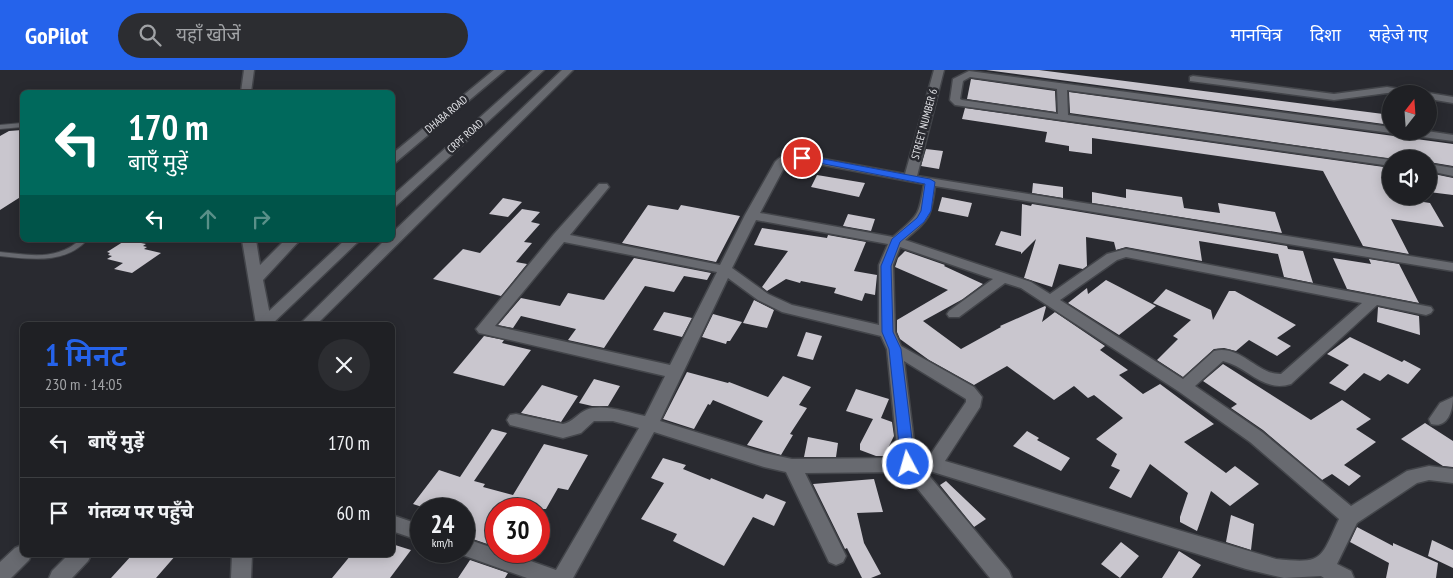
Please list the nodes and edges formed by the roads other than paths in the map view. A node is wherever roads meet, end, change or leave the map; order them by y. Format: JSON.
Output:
{"nodes":[{"id":1,"x":248,"y":70,"type":"edge"},
{"id":2,"x":500,"y":70,"type":"edge"},
{"id":3,"x":539,"y":70,"type":"edge"},
{"id":4,"x":568,"y":70,"type":"edge"},
{"id":5,"x":938,"y":70,"type":"edge"},
{"id":6,"x":1193,"y":79,"type":"dead end"},
{"id":7,"x":1062,"y":87,"type":"junction"},
{"id":8,"x":246,"y":90,"type":"edge"},
{"id":9,"x":1382,"y":91,"type":"edge"},
{"id":10,"x":1438,"y":98,"type":"edge"},
{"id":11,"x":1453,"y":100,"type":"edge"},
{"id":12,"x":1063,"y":117,"type":"junction"},
{"id":13,"x":20,"y":125,"type":"edge"},
{"id":14,"x":0,"y":128,"type":"edge"},
{"id":15,"x":1382,"y":129,"type":"edge"},
{"id":16,"x":1438,"y":136,"type":"edge"},
{"id":17,"x":1453,"y":138,"type":"edge"},
{"id":18,"x":395,"y":158,"type":"edge"},
{"id":19,"x":1382,"y":162,"type":"edge"},
{"id":20,"x":1437,"y":169,"type":"edge"},
{"id":21,"x":1453,"y":172,"type":"edge"},
{"id":22,"x":910,"y":178,"type":"junction"},
{"id":23,"x":930,"y":182,"type":"junction"},
{"id":24,"x":603,"y":187,"type":"dead end"},
{"id":25,"x":395,"y":200,"type":"edge"},
{"id":26,"x":751,"y":215,"type":"junction"},
{"id":27,"x":395,"y":237,"type":"edge"},
{"id":28,"x":559,"y":237,"type":"junction"},
{"id":29,"x":896,"y":241,"type":"junction"},
{"id":30,"x":81,"y":242,"type":"edge"},
{"id":31,"x":250,"y":242,"type":"edge"},
{"id":32,"x":291,"y":242,"type":"edge"},
{"id":33,"x":351,"y":242,"type":"edge"},
{"id":34,"x":390,"y":242,"type":"edge"},
{"id":35,"x":0,"y":254,"type":"edge"},
{"id":36,"x":1453,"y":267,"type":"edge"},
{"id":37,"x":726,"y":270,"type":"junction"},
{"id":38,"x":1004,"y":276,"type":"junction"},
{"id":39,"x":256,"y":279,"type":"junction"},
{"id":40,"x":1051,"y":300,"type":"junction"},
{"id":41,"x":1374,"y":300,"type":"junction"},
{"id":42,"x":1426,"y":310,"type":"dead end"},
{"id":43,"x":954,"y":314,"type":"dead end"},
{"id":44,"x":265,"y":322,"type":"edge"},
{"id":45,"x":269,"y":322,"type":"edge"},
{"id":46,"x":310,"y":322,"type":"edge"},
{"id":47,"x":887,"y":332,"type":"junction"},
{"id":48,"x":895,"y":349,"type":"junction"},
{"id":49,"x":674,"y":372,"type":"junction"},
{"id":50,"x":1184,"y":387,"type":"junction"},
{"id":51,"x":1453,"y":403,"type":"edge"},
{"id":52,"x":1437,"y":419,"type":"dead end"},
{"id":53,"x":516,"y":420,"type":"dead end"},
{"id":54,"x":649,"y":424,"type":"junction"},
{"id":55,"x":908,"y":464,"type":"junction"},
{"id":56,"x":933,"y":465,"type":"junction"},
{"id":57,"x":792,"y":466,"type":"junction"},
{"id":58,"x":1453,"y":476,"type":"edge"},
{"id":59,"x":1350,"y":517,"type":"junction"},
{"id":60,"x":395,"y":524,"type":"edge"},
{"id":61,"x":410,"y":529,"type":"edge"},
{"id":62,"x":475,"y":551,"type":"edge"},
{"id":63,"x":20,"y":556,"type":"edge"},
{"id":64,"x":836,"y":556,"type":"dead end"},
{"id":65,"x":79,"y":557,"type":"edge"},
{"id":66,"x":242,"y":557,"type":"edge"},
{"id":67,"x":1322,"y":567,"type":"junction"},
{"id":68,"x":0,"y":575,"type":"edge"},
{"id":69,"x":59,"y":578,"type":"edge"},
{"id":70,"x":241,"y":578,"type":"edge"},
{"id":71,"x":553,"y":578,"type":"edge"},
{"id":72,"x":562,"y":578,"type":"edge"},
{"id":73,"x":1002,"y":578,"type":"edge"},
{"id":74,"x":1344,"y":578,"type":"edge"}],
"edges":[{"from":1,"to":8,"type":"street"},
{"from":2,"to":18,"type":"street","name":"DHABA ROAD"},
{"from":3,"to":25,"type":"street","name":"CRPF ROAD"},
{"from":4,"to":27,"type":"street"},
{"from":5,"to":22,"type":"street","name":"STREET NUMBER 6"},
{"from":6,"to":9,"type":"street"},
{"from":7,"to":12,"type":"street"},
{"from":7,"to":12,"type":"street"},
{"from":7,"to":15,"type":"street"},
{"from":10,"to":11,"type":"street"},
{"from":12,"to":19,"type":"street"},
{"from":13,"to":14,"type":"lane"},
{"from":16,"to":17,"type":"street"},
{"from":20,"to":21,"type":"street"},
{"from":22,"to":23,"type":"street"},
{"from":22,"to":26,"type":"street"},
{"from":23,"to":29,"type":"street"},
{"from":23,"to":36,"type":"street"},
{"from":24,"to":28,"type":"street"},
{"from":26,"to":29,"type":"street"},
{"from":26,"to":37,"type":"street"},
{"from":28,"to":37,"type":"street"},
{"from":28,"to":49,"type":"street"},
{"from":29,"to":38,"type":"street"},
{"from":29,"to":47,"type":"street"},
{"from":30,"to":35,"type":"lane"},
{"from":31,"to":39,"type":"street"},
{"from":32,"to":39,"type":"street"},
{"from":33,"to":45,"type":"street"},
{"from":34,"to":46,"type":"street"},
{"from":37,"to":47,"type":"street"},
{"from":37,"to":49,"type":"street"},
{"from":38,"to":40,"type":"street"},
{"from":38,"to":43,"type":"street"},
{"from":39,"to":44,"type":"street"},
{"from":40,"to":41,"type":"street"},
{"from":40,"to":50,"type":"street"},
{"from":41,"to":42,"type":"street"},
{"from":41,"to":50,"type":"street"},
{"from":47,"to":48,"type":"street"},
{"from":48,"to":55,"type":"street"},
{"from":48,"to":56,"type":"street"},
{"from":49,"to":54,"type":"street"},
{"from":50,"to":59,"type":"street"},
{"from":51,"to":52,"type":"street"},
{"from":53,"to":54,"type":"street"},
{"from":54,"to":57,"type":"street"},
{"from":54,"to":72,"type":"street"},
{"from":55,"to":56,"type":"street"},
{"from":55,"to":57,"type":"street"},
{"from":55,"to":73,"type":"street"},
{"from":56,"to":67,"type":"street"},
{"from":57,"to":64,"type":"street"},
{"from":58,"to":59,"type":"street"},
{"from":59,"to":67,"type":"street"},
{"from":60,"to":61,"type":"street"},
{"from":62,"to":71,"type":"street"},
{"from":63,"to":68,"type":"street"},
{"from":65,"to":69,"type":"street"},
{"from":66,"to":70,"type":"street"},
{"from":67,"to":74,"type":"street"}]}
